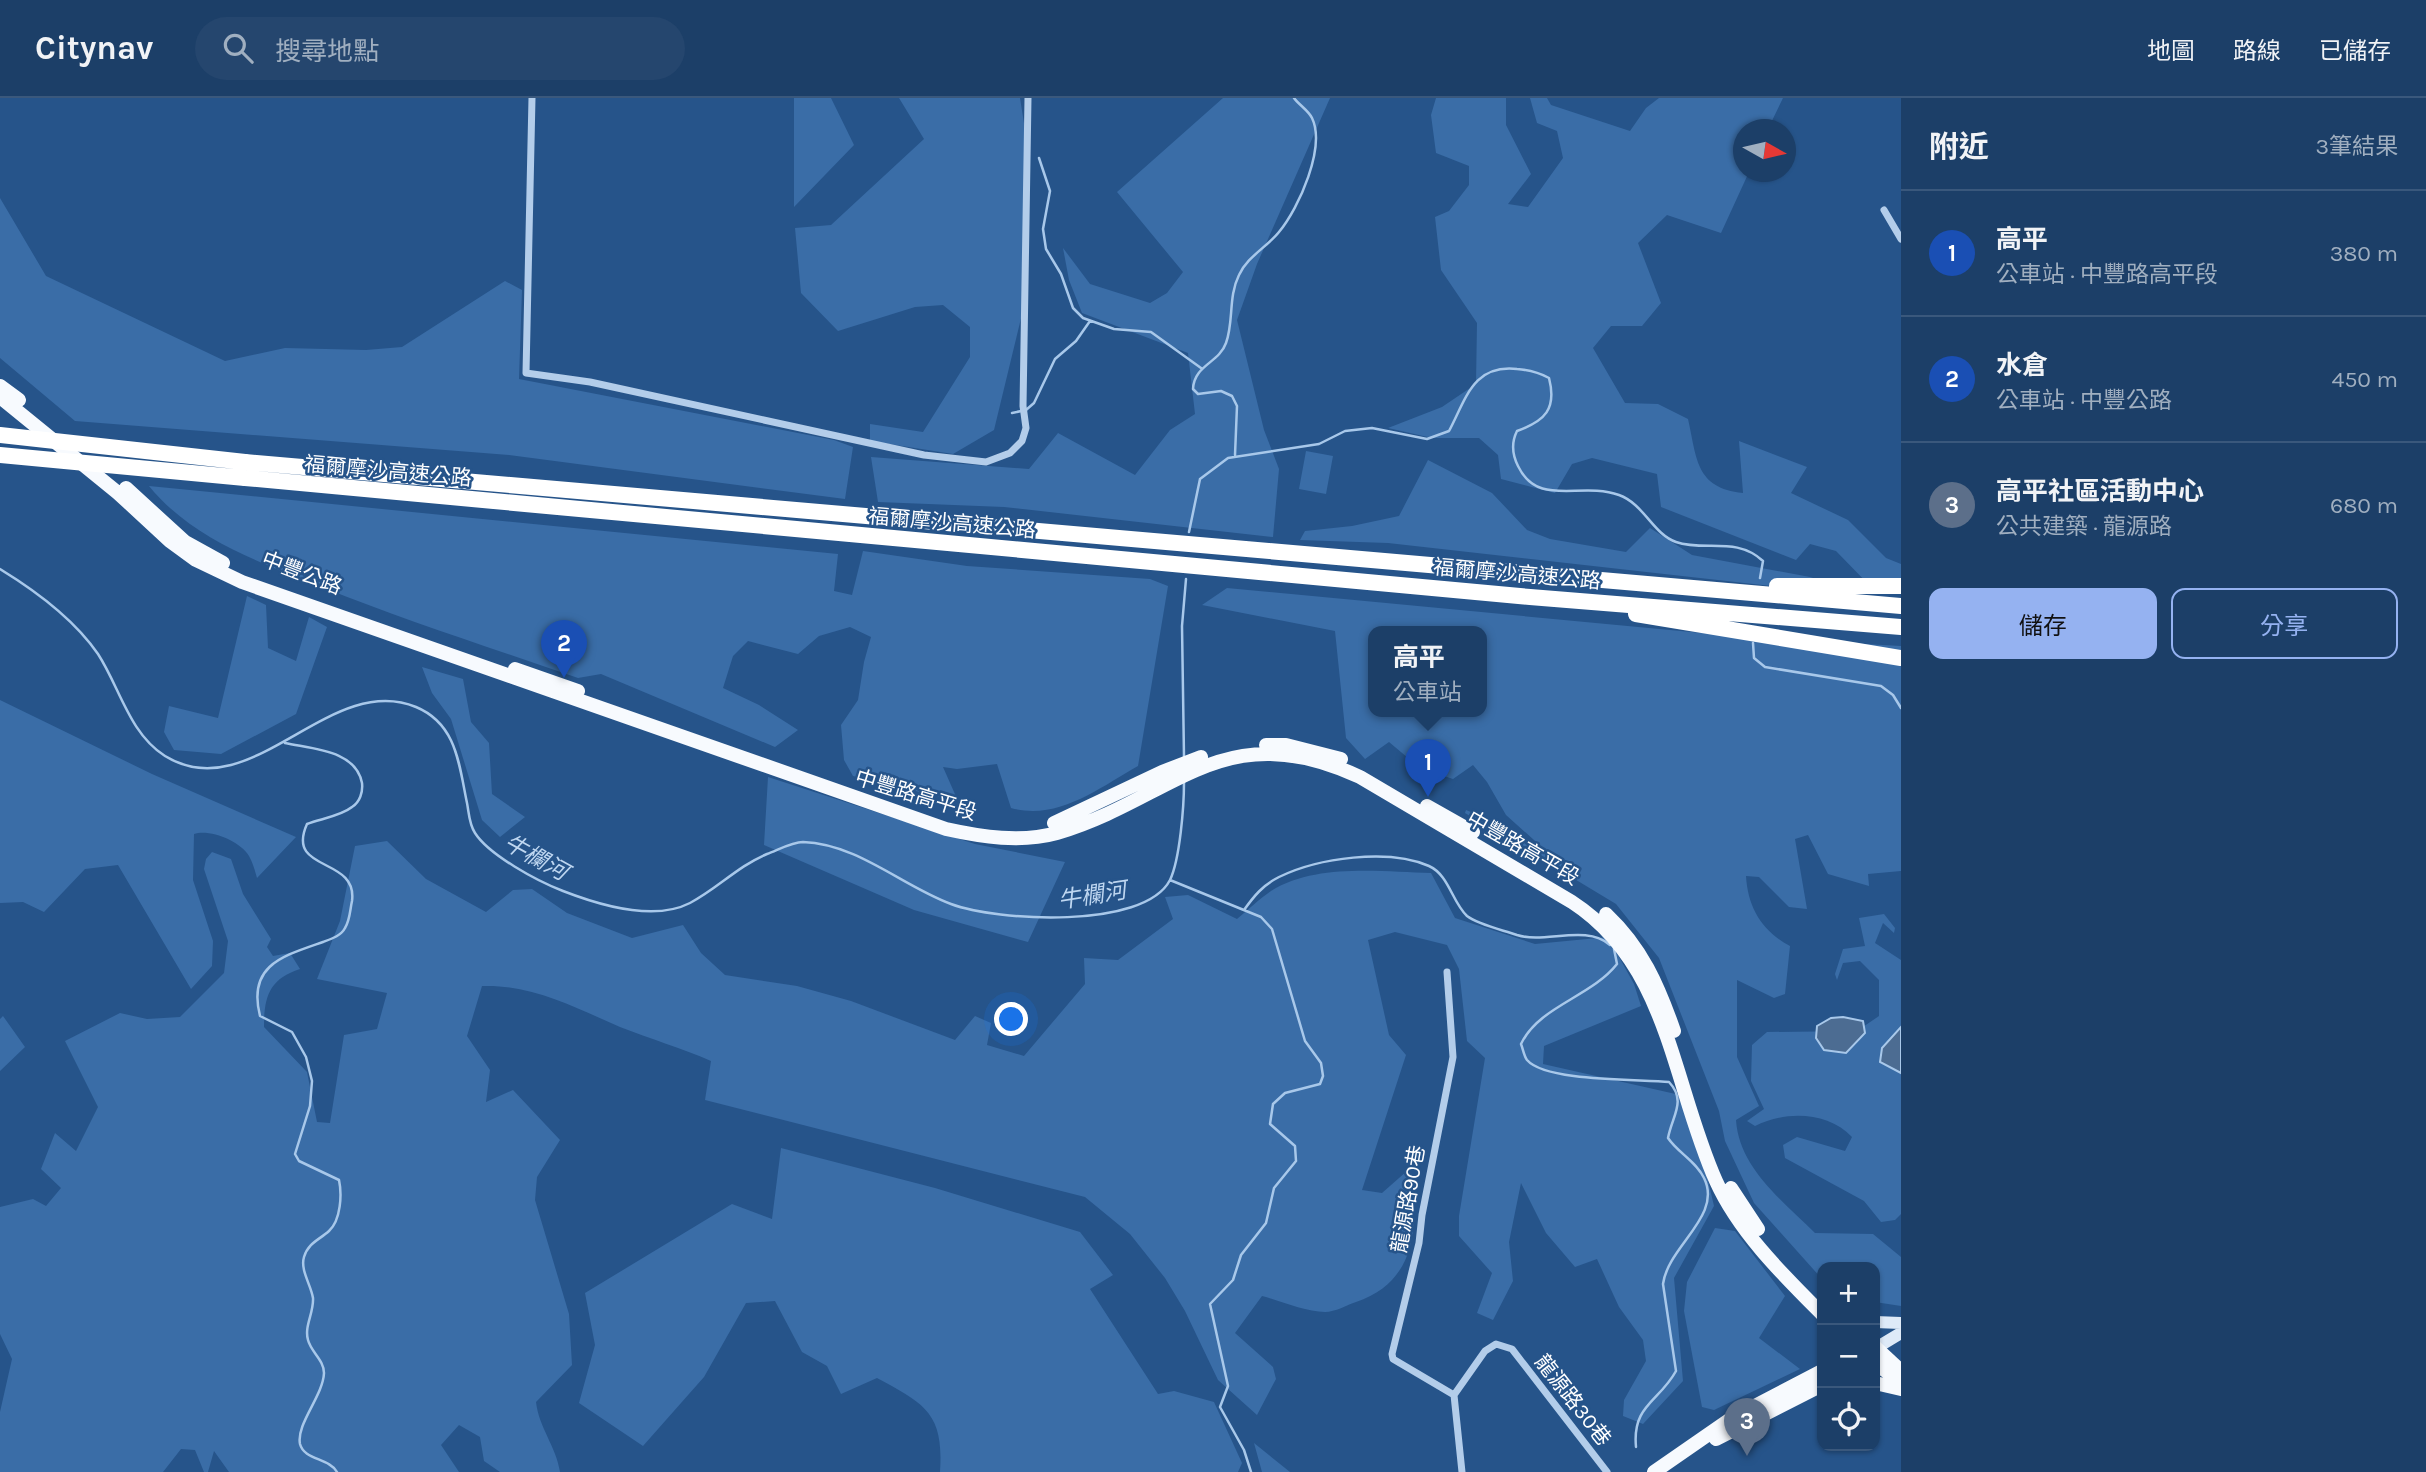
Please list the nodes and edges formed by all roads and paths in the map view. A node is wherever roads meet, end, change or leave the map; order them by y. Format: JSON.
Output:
{"nodes":[{"id":1,"x":532,"y":98,"type":"edge"},
{"id":2,"x":1028,"y":98,"type":"edge"},
{"id":3,"x":1884,"y":211,"type":"dead end"},
{"id":4,"x":1901,"y":239,"type":"edge"},
{"id":5,"x":0,"y":386,"type":"edge"},
{"id":6,"x":0,"y":397,"type":"edge"},
{"id":7,"x":0,"y":436,"type":"edge"},
{"id":8,"x":0,"y":455,"type":"edge"},
{"id":9,"x":246,"y":470,"type":"junction"},
{"id":10,"x":135,"y":502,"type":"junction"},
{"id":11,"x":1678,"y":586,"type":"junction"},
{"id":12,"x":1901,"y":586,"type":"edge"},
{"id":13,"x":1530,"y":597,"type":"junction"},
{"id":14,"x":1901,"y":607,"type":"edge"},
{"id":15,"x":1901,"y":627,"type":"edge"},
{"id":16,"x":1901,"y":658,"type":"edge"},
{"id":17,"x":637,"y":716,"type":"joint"},
{"id":18,"x":1447,"y":972,"type":"dead end"},
{"id":19,"x":1673,"y":1042,"type":"junction"},
{"id":20,"x":1817,"y":1296,"type":"edge"},
{"id":21,"x":1817,"y":1308,"type":"edge"},
{"id":22,"x":1880,"y":1322,"type":"edge"},
{"id":23,"x":1901,"y":1323,"type":"edge"},
{"id":24,"x":1901,"y":1333,"type":"edge"},
{"id":25,"x":1880,"y":1345,"type":"edge"},
{"id":26,"x":1880,"y":1352,"type":"edge"},
{"id":27,"x":1880,"y":1367,"type":"edge"},
{"id":28,"x":1901,"y":1371,"type":"edge"},
{"id":29,"x":1817,"y":1382,"type":"edge"},
{"id":30,"x":1901,"y":1382,"type":"edge"},
{"id":31,"x":1817,"y":1383,"type":"edge"},
{"id":32,"x":1880,"y":1384,"type":"edge"},
{"id":33,"x":1901,"y":1389,"type":"edge"},
{"id":34,"x":1454,"y":1395,"type":"junction"},
{"id":35,"x":1462,"y":1472,"type":"edge"},
{"id":36,"x":1606,"y":1472,"type":"edge"},
{"id":37,"x":1654,"y":1472,"type":"edge"},
{"id":38,"x":1670,"y":1472,"type":"edge"}],
"edges":[{"from":1,"to":2,"type":"street"},
{"from":3,"to":4,"type":"street"},
{"from":5,"to":10,"type":"main road","name":"中豐公路"},
{"from":6,"to":10,"type":"main road","name":"中豐公路"},
{"from":7,"to":9,"type":"highway","name":"福爾摩沙高速公路","bridge":true},
{"from":8,"to":9,"type":"highway","name":"福爾摩沙高速公路","bridge":true},
{"from":9,"to":11,"type":"highway","name":"福爾摩沙高速公路"},
{"from":9,"to":13,"type":"highway","name":"福爾摩沙高速公路"},
{"from":10,"to":17,"type":"main road","name":"中豐公路"},
{"from":11,"to":12,"type":"highway"},
{"from":11,"to":14,"type":"highway","name":"福爾摩沙高速公路"},
{"from":13,"to":15,"type":"highway","name":"福爾摩沙高速公路"},
{"from":13,"to":16,"type":"highway"},
{"from":17,"to":19,"type":"main road","name":"中豐路高平段"},
{"from":18,"to":34,"type":"street","name":"龍源路90巷"},
{"from":19,"to":20,"type":"main road","name":"中豐路高平段"},
{"from":19,"to":21,"type":"main road","name":"中豐路高平段"},
{"from":22,"to":23,"type":"street"},
{"from":24,"to":25,"type":"street"},
{"from":26,"to":28,"type":"main road"},
{"from":27,"to":30,"type":"main road"},
{"from":29,"to":37,"type":"main road"},
{"from":31,"to":38,"type":"main road"},
{"from":32,"to":33,"type":"main road"},
{"from":34,"to":35,"type":"street"},
{"from":34,"to":36,"type":"street","name":"龍源路30巷"}]}
